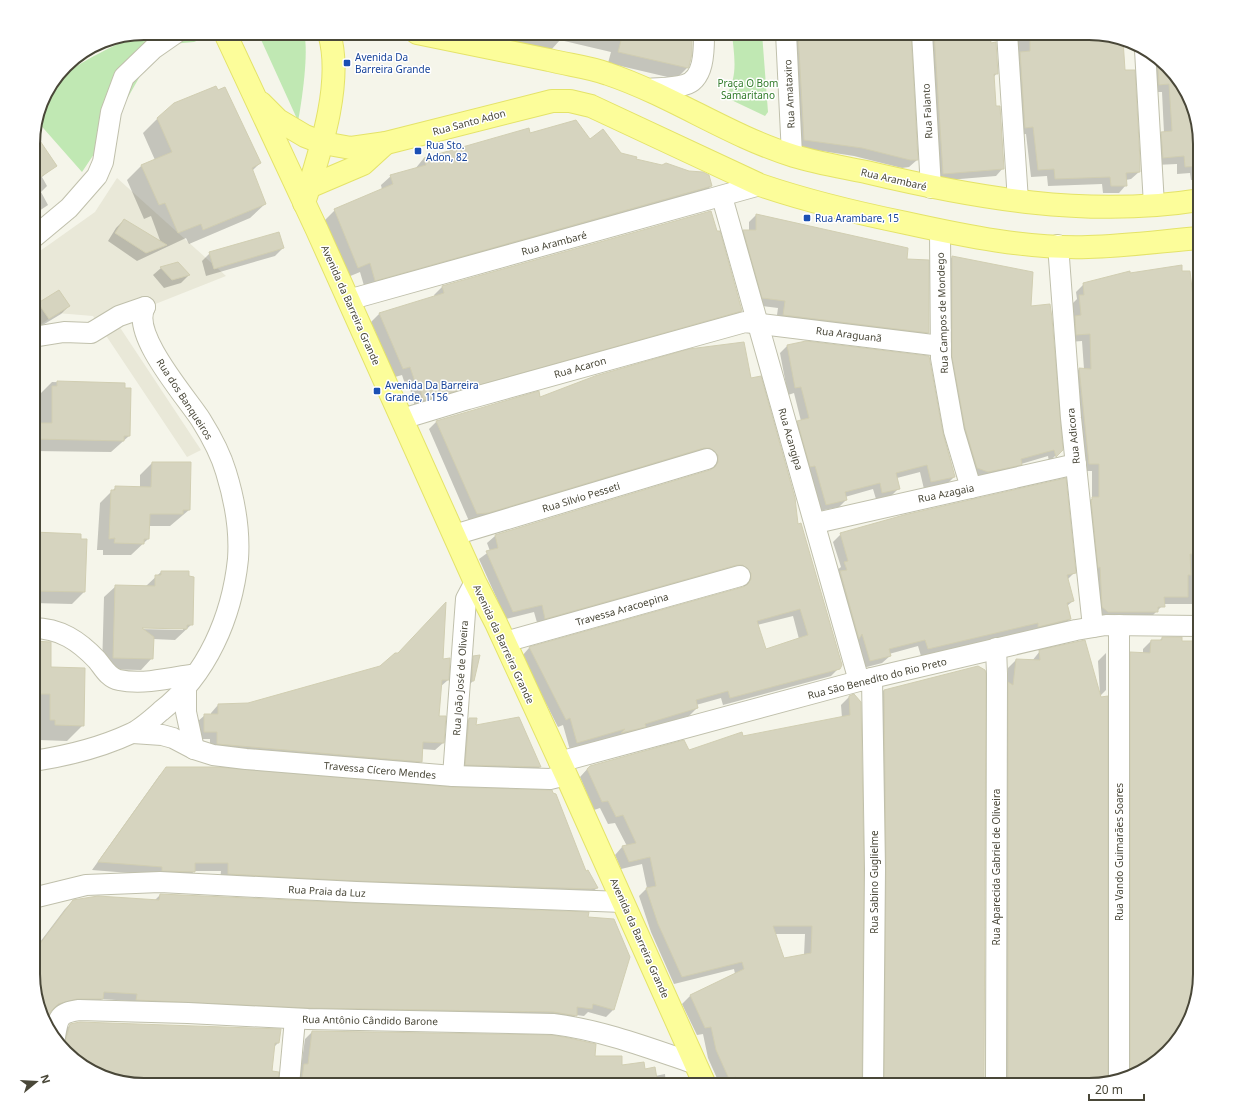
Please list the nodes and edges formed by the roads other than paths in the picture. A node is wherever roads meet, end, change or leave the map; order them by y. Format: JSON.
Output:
{"nodes":[{"id":1,"x":166,"y":40,"type":"edge"},
{"id":2,"x":228,"y":40,"type":"edge"},
{"id":3,"x":331,"y":40,"type":"edge"},
{"id":4,"x":450,"y":40,"type":"edge"},
{"id":5,"x":704,"y":40,"type":"edge"},
{"id":6,"x":786,"y":40,"type":"edge"},
{"id":7,"x":922,"y":40,"type":"edge"},
{"id":8,"x":1007,"y":40,"type":"edge"},
{"id":9,"x":1145,"y":56,"type":"edge"},
{"id":10,"x":649,"y":89,"type":"junction"},
{"id":11,"x":255,"y":97,"type":"junction"},
{"id":12,"x":323,"y":143,"type":"junction"},
{"id":13,"x":386,"y":143,"type":"junction"},
{"id":14,"x":792,"y":155,"type":"junction"},
{"id":15,"x":760,"y":185,"type":"junction"},
{"id":16,"x":931,"y":188,"type":"junction"},
{"id":17,"x":307,"y":195,"type":"junction"},
{"id":18,"x":722,"y":197,"type":"junction"},
{"id":19,"x":1018,"y":201,"type":"junction"},
{"id":20,"x":1193,"y":201,"type":"edge"},
{"id":21,"x":1154,"y":205,"type":"junction"},
{"id":22,"x":940,"y":231,"type":"junction"},
{"id":23,"x":40,"y":232,"type":"edge"},
{"id":24,"x":1193,"y":239,"type":"edge"},
{"id":25,"x":1058,"y":245,"type":"junction"},
{"id":26,"x":348,"y":300,"type":"junction"},
{"id":27,"x":758,"y":323,"type":"junction"},
{"id":28,"x":40,"y":336,"type":"edge"},
{"id":29,"x":941,"y":346,"type":"junction"},
{"id":30,"x":402,"y":419,"type":"junction"},
{"id":31,"x":707,"y":459,"type":"dead end"},
{"id":32,"x":1076,"y":464,"type":"junction"},
{"id":33,"x":971,"y":488,"type":"junction"},
{"id":34,"x":816,"y":523,"type":"junction"},
{"id":35,"x":454,"y":535,"type":"junction"},
{"id":36,"x":740,"y":576,"type":"dead end"},
{"id":37,"x":475,"y":582,"type":"junction"},
{"id":38,"x":1119,"y":625,"type":"junction"},
{"id":39,"x":1193,"y":626,"type":"edge"},
{"id":40,"x":1093,"y":627,"type":"junction"},
{"id":41,"x":40,"y":629,"type":"edge"},
{"id":42,"x":505,"y":642,"type":"junction"},
{"id":43,"x":996,"y":648,"type":"junction"},
{"id":44,"x":865,"y":680,"type":"junction"},
{"id":45,"x":190,"y":682,"type":"junction"},
{"id":46,"x":133,"y":732,"type":"junction"},
{"id":47,"x":194,"y":749,"type":"junction"},
{"id":48,"x":40,"y":760,"type":"edge"},
{"id":49,"x":562,"y":768,"type":"junction"},
{"id":50,"x":453,"y":776,"type":"junction"},
{"id":51,"x":40,"y":896,"type":"edge"},
{"id":52,"x":623,"y":902,"type":"junction"},
{"id":53,"x":295,"y":1019,"type":"junction"},
{"id":54,"x":56,"y":1031,"type":"edge"},
{"id":55,"x":696,"y":1064,"type":"junction"},
{"id":56,"x":1119,"y":1073,"type":"edge"},
{"id":57,"x":290,"y":1078,"type":"edge"},
{"id":58,"x":703,"y":1078,"type":"edge"},
{"id":59,"x":873,"y":1078,"type":"edge"},
{"id":60,"x":996,"y":1078,"type":"edge"}],
"edges":[{"from":1,"to":23,"type":"street"},
{"from":2,"to":11,"type":"main road","name":"Avenida da Barreira Grande"},
{"from":3,"to":12,"type":"main road"},
{"from":4,"to":10,"type":"main road","name":"Rua Arambaré"},
{"from":5,"to":10,"type":"street"},
{"from":6,"to":14,"type":"street","name":"Rua Amataxiro"},
{"from":7,"to":16,"type":"street","name":"Rua Falanto"},
{"from":8,"to":19,"type":"street"},
{"from":9,"to":21,"type":"street"},
{"from":10,"to":14,"type":"main road","name":"Rua Arambaré"},
{"from":11,"to":12,"type":"main road","name":"Rua Santo Adon"},
{"from":11,"to":17,"type":"main road","name":"Avenida da Barreira Grande"},
{"from":12,"to":13,"type":"main road","name":"Rua Santo Adon"},
{"from":12,"to":17,"type":"main road"},
{"from":13,"to":15,"type":"main road","name":"Rua Santo Adon"},
{"from":13,"to":17,"type":"main road"},
{"from":14,"to":16,"type":"main road","name":"Rua Arambaré"},
{"from":15,"to":18,"type":"street","name":"Rua Arambaré"},
{"from":15,"to":22,"type":"main road"},
{"from":16,"to":19,"type":"main road","name":"Rua Arambaré"},
{"from":17,"to":26,"type":"main road","name":"Avenida da Barreira Grande"},
{"from":18,"to":26,"type":"street","name":"Rua Arambaré"},
{"from":18,"to":27,"type":"street","name":"Rua Acangipa"},
{"from":19,"to":21,"type":"main road","name":"Rua Arambaré"},
{"from":20,"to":21,"type":"main road","name":"Rua Arambaré"},
{"from":22,"to":25,"type":"main road"},
{"from":22,"to":29,"type":"street","name":"Rua Campos de Mondego"},
{"from":24,"to":25,"type":"main road"},
{"from":25,"to":32,"type":"street","name":"Rua Adicora"},
{"from":26,"to":30,"type":"main road","name":"Avenida da Barreira Grande"},
{"from":27,"to":29,"type":"street","name":"Rua Araguanã"},
{"from":27,"to":30,"type":"street","name":"Rua Acaron"},
{"from":27,"to":34,"type":"street","name":"Rua Acangipa"},
{"from":28,"to":45,"type":"street","name":"Rua dos Banqueiros"},
{"from":29,"to":33,"type":"street","name":"Rua Campos de Mondego"},
{"from":30,"to":35,"type":"main road","name":"Avenida da Barreira Grande"},
{"from":31,"to":35,"type":"street","name":"Rua Silvio Pesseti"},
{"from":32,"to":33,"type":"street","name":"Rua Azagaia"},
{"from":32,"to":40,"type":"street","name":"Rua Adicora"},
{"from":33,"to":34,"type":"street","name":"Rua Azagaia"},
{"from":34,"to":44,"type":"street","name":"Rua Acangipa"},
{"from":35,"to":37,"type":"main road","name":"Avenida da Barreira Grande"},
{"from":36,"to":42,"type":"street","name":"Travessa Aracoepina"},
{"from":37,"to":42,"type":"main road","name":"Avenida da Barreira Grande"},
{"from":37,"to":50,"type":"street","name":"Rua João José de Oliveira"},
{"from":38,"to":39,"type":"street","name":"Rua São Benedito do Rio Preto"},
{"from":38,"to":40,"type":"street","name":"Rua São Benedito do Rio Preto"},
{"from":38,"to":56,"type":"street","name":"Rua Vando Guimarães Soares"},
{"from":40,"to":43,"type":"street","name":"Rua São Benedito do Rio Preto"},
{"from":41,"to":45,"type":"street"},
{"from":42,"to":49,"type":"main road","name":"Avenida da Barreira Grande"},
{"from":43,"to":44,"type":"street","name":"Rua São Benedito do Rio Preto"},
{"from":43,"to":60,"type":"street","name":"Rua Aparecida Gabriel de Oliveira"},
{"from":44,"to":49,"type":"street","name":"Rua São Benedito do Rio Preto"},
{"from":44,"to":59,"type":"street","name":"Rua Sabino Guglielme"},
{"from":45,"to":46,"type":"street","name":"Rua dos Banqueiros"},
{"from":45,"to":47,"type":"street"},
{"from":46,"to":47,"type":"street","name":"Travessa Cícero Mendes"},
{"from":46,"to":48,"type":"street","name":"Rua dos Banqueiros"},
{"from":47,"to":50,"type":"street","name":"Travessa Cícero Mendes"},
{"from":49,"to":50,"type":"street","name":"Travessa Cícero Mendes"},
{"from":49,"to":52,"type":"main road","name":"Avenida da Barreira Grande"},
{"from":51,"to":52,"type":"street","name":"Rua Praia da Luz"},
{"from":52,"to":55,"type":"main road","name":"Avenida da Barreira Grande"},
{"from":53,"to":54,"type":"street","name":"Rua Antônio Cândido Barone"},
{"from":53,"to":55,"type":"street","name":"Rua Antônio Cândido Barone"},
{"from":53,"to":57,"type":"street"},
{"from":55,"to":58,"type":"main road","name":"Avenida da Barreira Grande"}]}
